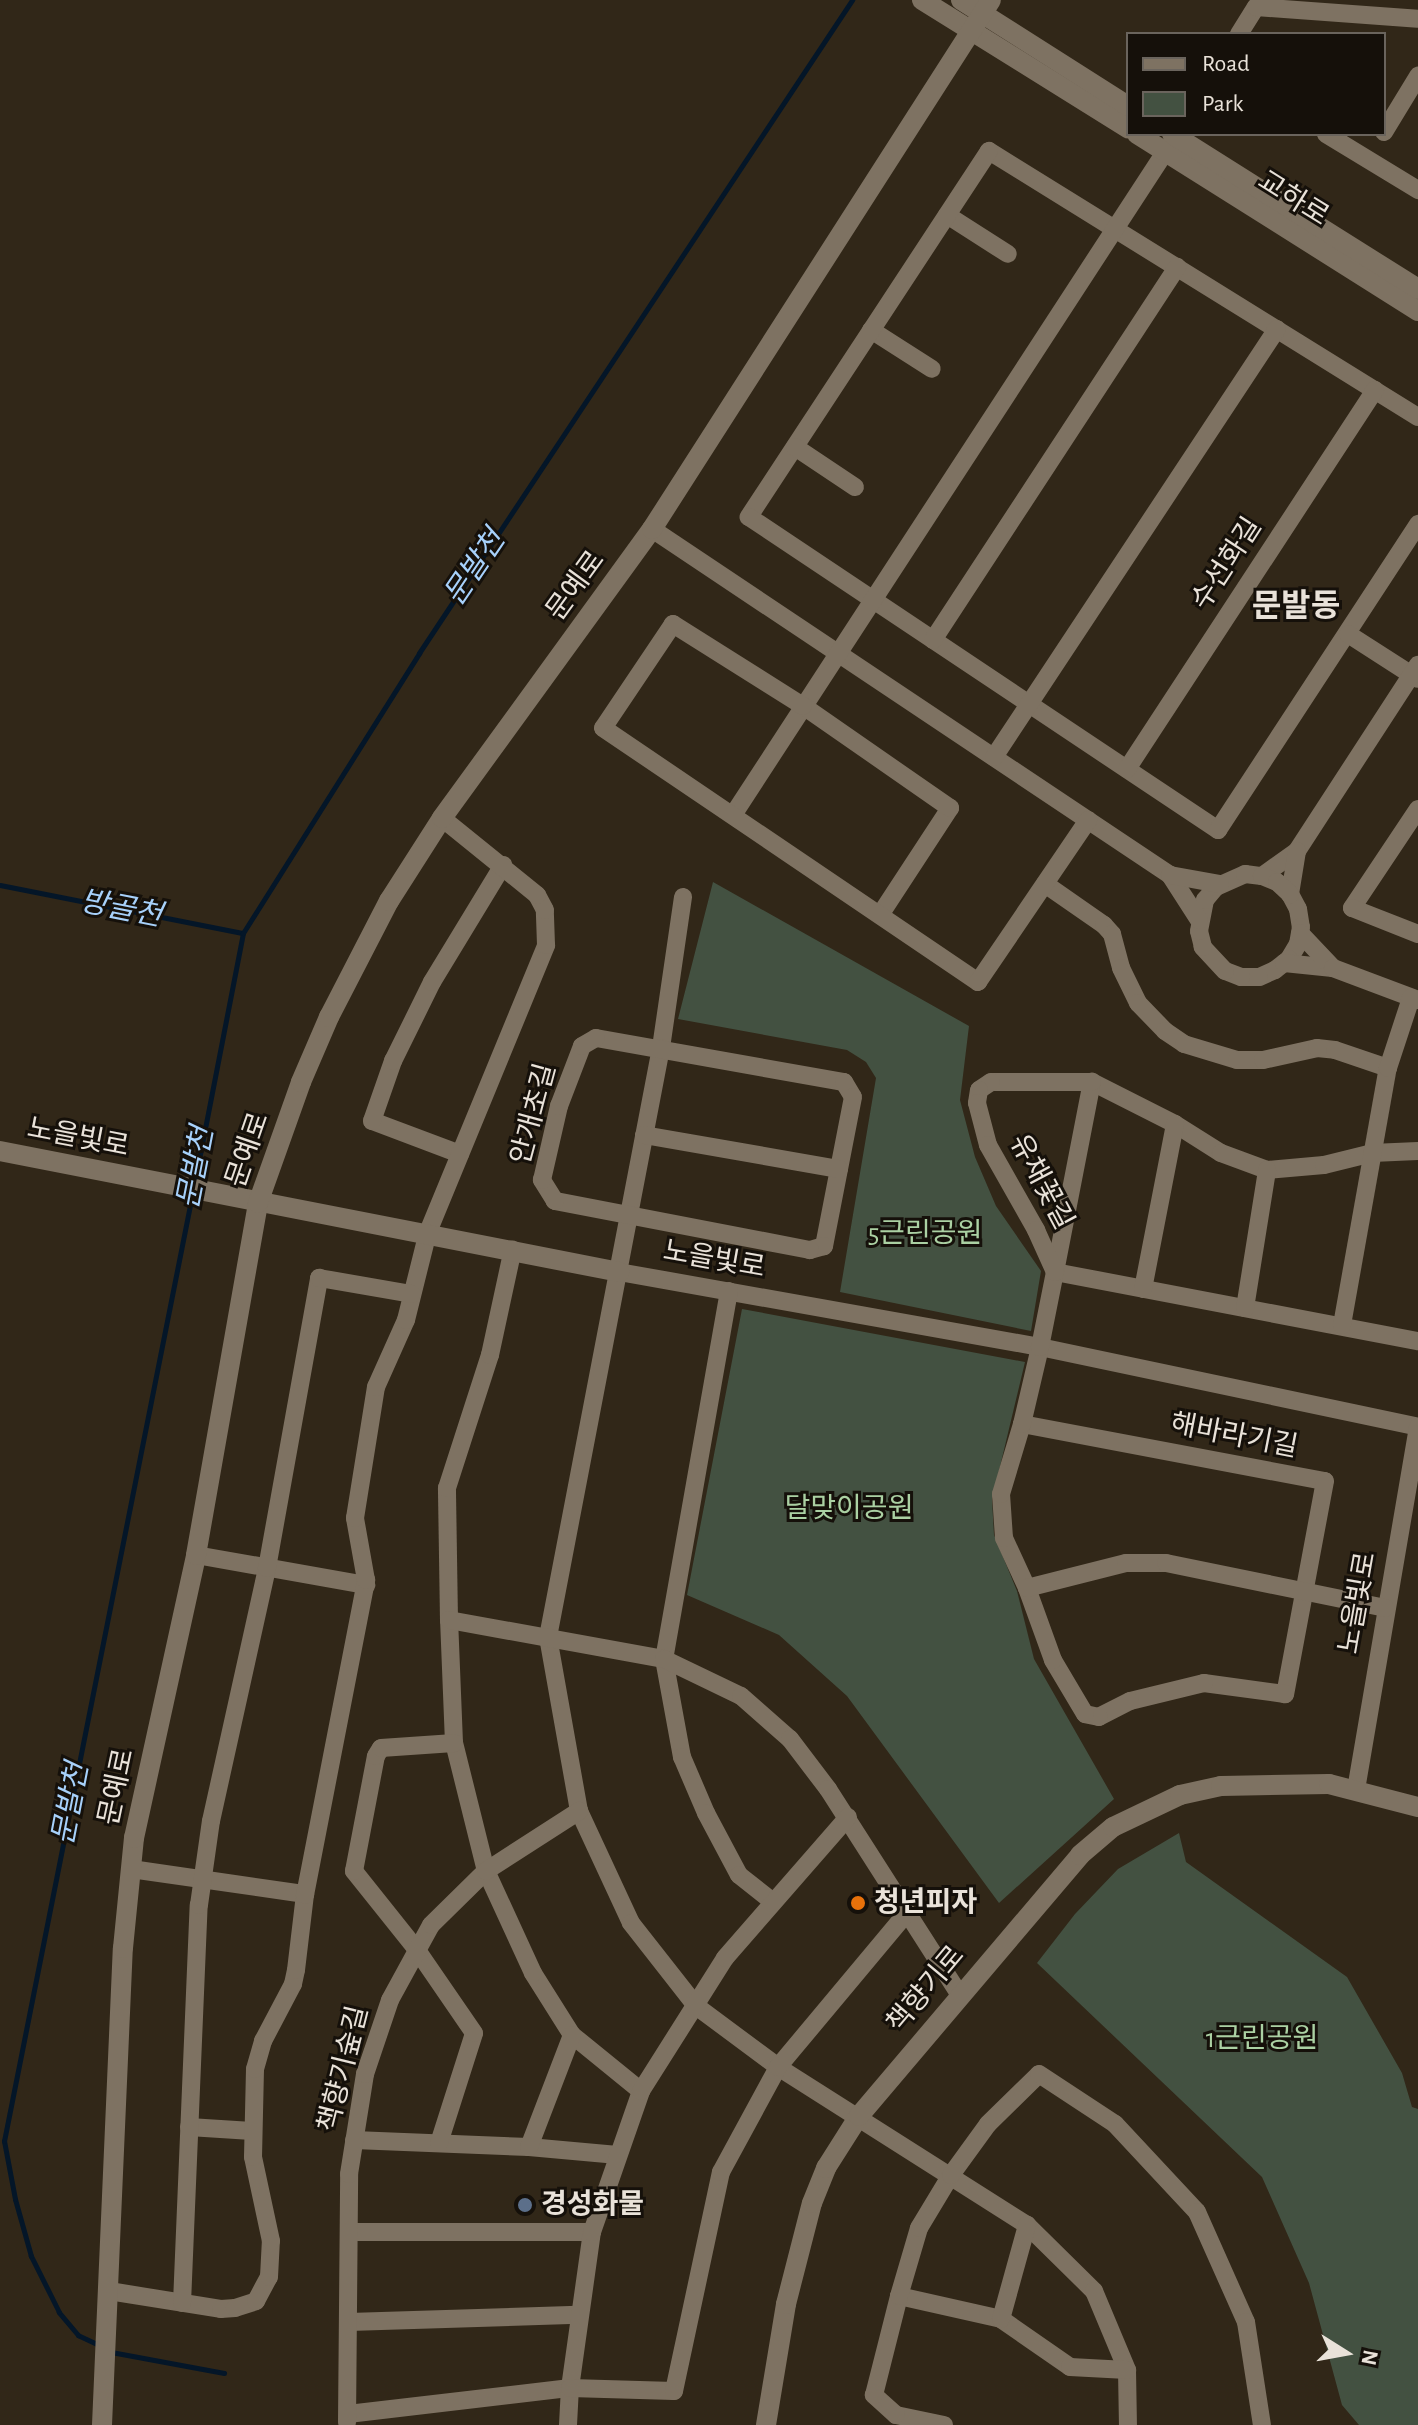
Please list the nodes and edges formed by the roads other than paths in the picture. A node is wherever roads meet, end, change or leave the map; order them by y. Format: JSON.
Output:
{"nodes":[{"id":1,"x":922,"y":0,"type":"edge"},
{"id":2,"x":961,"y":0,"type":"edge"},
{"id":3,"x":982,"y":14,"type":"edge"},
{"id":4,"x":1418,"y":19,"type":"edge"},
{"id":5,"x":1240,"y":32,"type":"edge"},
{"id":6,"x":1418,"y":76,"type":"edge"},
{"id":7,"x":1126,"y":105,"type":"edge"},
{"id":8,"x":1126,"y":126,"type":"edge"},
{"id":9,"x":1386,"y":130,"type":"edge"},
{"id":10,"x":1151,"y":136,"type":"edge"},
{"id":11,"x":1329,"y":136,"type":"edge"},
{"id":12,"x":1382,"y":136,"type":"edge"},
{"id":13,"x":1172,"y":139,"type":"edge"},
{"id":14,"x":1368,"y":159,"type":"junction"},
{"id":15,"x":1418,"y":190,"type":"edge"},
{"id":16,"x":947,"y":215,"type":"junction"},
{"id":17,"x":1115,"y":228,"type":"junction"},
{"id":18,"x":1008,"y":254,"type":"dead end"},
{"id":19,"x":1177,"y":267,"type":"junction"},
{"id":20,"x":1418,"y":289,"type":"edge"},
{"id":21,"x":1418,"y":311,"type":"edge"},
{"id":22,"x":1277,"y":329,"type":"junction"},
{"id":23,"x":871,"y":330,"type":"junction"},
{"id":24,"x":932,"y":369,"type":"dead end"},
{"id":25,"x":1375,"y":390,"type":"junction"},
{"id":26,"x":1418,"y":417,"type":"edge"},
{"id":27,"x":795,"y":447,"type":"junction"},
{"id":28,"x":855,"y":487,"type":"dead end"},
{"id":29,"x":1418,"y":524,"type":"edge"},
{"id":30,"x":652,"y":529,"type":"junction"},
{"id":31,"x":872,"y":599,"type":"junction"},
{"id":32,"x":1348,"y":634,"type":"junction"},
{"id":33,"x":933,"y":640,"type":"junction"},
{"id":34,"x":837,"y":652,"type":"junction"},
{"id":35,"x":1416,"y":673,"type":"edge"},
{"id":36,"x":1030,"y":705,"type":"junction"},
{"id":37,"x":803,"y":706,"type":"junction"},
{"id":38,"x":994,"y":757,"type":"junction"},
{"id":39,"x":1127,"y":769,"type":"junction"},
{"id":40,"x":1418,"y":809,"type":"edge"},
{"id":41,"x":733,"y":815,"type":"junction"},
{"id":42,"x":442,"y":818,"type":"junction"},
{"id":43,"x":1088,"y":820,"type":"junction"},
{"id":44,"x":1413,"y":827,"type":"edge"},
{"id":45,"x":1297,"y":851,"type":"junction"},
{"id":46,"x":503,"y":865,"type":"junction"},
{"id":47,"x":1170,"y":875,"type":"junction"},
{"id":48,"x":1262,"y":876,"type":"junction"},
{"id":49,"x":1045,"y":884,"type":"junction"},
{"id":50,"x":1220,"y":884,"type":"junction"},
{"id":51,"x":1290,"y":894,"type":"junction"},
{"id":52,"x":683,"y":897,"type":"dead end"},
{"id":53,"x":880,"y":915,"type":"junction"},
{"id":54,"x":1199,"y":920,"type":"junction"},
{"id":55,"x":1300,"y":933,"type":"junction"},
{"id":56,"x":1418,"y":934,"type":"edge"},
{"id":57,"x":1284,"y":963,"type":"junction"},
{"id":58,"x":1333,"y":968,"type":"junction"},
{"id":59,"x":1415,"y":999,"type":"edge"},
{"id":60,"x":661,"y":1048,"type":"junction"},
{"id":61,"x":1388,"y":1068,"type":"junction"},
{"id":62,"x":1092,"y":1082,"type":"junction"},
{"id":63,"x":1175,"y":1124,"type":"junction"},
{"id":64,"x":644,"y":1135,"type":"junction"},
{"id":65,"x":0,"y":1151,"type":"edge"},
{"id":66,"x":1418,"y":1151,"type":"edge"},
{"id":67,"x":1372,"y":1153,"type":"junction"},
{"id":68,"x":460,"y":1154,"type":"junction"},
{"id":69,"x":839,"y":1169,"type":"junction"},
{"id":70,"x":1267,"y":1170,"type":"junction"},
{"id":71,"x":258,"y":1203,"type":"junction"},
{"id":72,"x":629,"y":1213,"type":"junction"},
{"id":73,"x":428,"y":1232,"type":"junction"},
{"id":74,"x":513,"y":1249,"type":"junction"},
{"id":75,"x":619,"y":1272,"type":"junction"},
{"id":76,"x":1055,"y":1272,"type":"junction"},
{"id":77,"x":1143,"y":1289,"type":"junction"},
{"id":78,"x":729,"y":1291,"type":"junction"},
{"id":79,"x":412,"y":1294,"type":"junction"},
{"id":80,"x":1245,"y":1308,"type":"junction"},
{"id":81,"x":1342,"y":1325,"type":"junction"},
{"id":82,"x":1418,"y":1341,"type":"edge"},
{"id":83,"x":1040,"y":1347,"type":"junction"},
{"id":84,"x":1022,"y":1424,"type":"junction"},
{"id":85,"x":196,"y":1555,"type":"junction"},
{"id":86,"x":267,"y":1568,"type":"junction"},
{"id":87,"x":366,"y":1585,"type":"junction"},
{"id":88,"x":1027,"y":1588,"type":"junction"},
{"id":89,"x":1304,"y":1591,"type":"junction"},
{"id":90,"x":1385,"y":1608,"type":"junction"},
{"id":91,"x":449,"y":1620,"type":"junction"},
{"id":92,"x":548,"y":1637,"type":"junction"},
{"id":93,"x":664,"y":1659,"type":"junction"},
{"id":94,"x":454,"y":1743,"type":"junction"},
{"id":95,"x":1356,"y":1789,"type":"junction"},
{"id":96,"x":1418,"y":1807,"type":"edge"},
{"id":97,"x":579,"y":1811,"type":"junction"},
{"id":98,"x":848,"y":1817,"type":"junction"},
{"id":99,"x":131,"y":1869,"type":"junction"},
{"id":100,"x":486,"y":1871,"type":"junction"},
{"id":101,"x":202,"y":1881,"type":"junction"},
{"id":102,"x":305,"y":1894,"type":"junction"},
{"id":103,"x":772,"y":1901,"type":"junction"},
{"id":104,"x":906,"y":1914,"type":"junction"},
{"id":105,"x":417,"y":1950,"type":"junction"},
{"id":106,"x":959,"y":1994,"type":"junction"},
{"id":107,"x":696,"y":2006,"type":"junction"},
{"id":108,"x":572,"y":2035,"type":"junction"},
{"id":109,"x":778,"y":2067,"type":"junction"},
{"id":110,"x":641,"y":2091,"type":"junction"},
{"id":111,"x":859,"y":2116,"type":"junction"},
{"id":112,"x":189,"y":2127,"type":"junction"},
{"id":113,"x":252,"y":2131,"type":"junction"},
{"id":114,"x":354,"y":2140,"type":"junction"},
{"id":115,"x":439,"y":2143,"type":"junction"},
{"id":116,"x":529,"y":2147,"type":"junction"},
{"id":117,"x":618,"y":2155,"type":"junction"},
{"id":118,"x":951,"y":2175,"type":"junction"},
{"id":119,"x":1027,"y":2225,"type":"junction"},
{"id":120,"x":349,"y":2232,"type":"junction"},
{"id":121,"x":592,"y":2232,"type":"junction"},
{"id":122,"x":109,"y":2291,"type":"junction"},
{"id":123,"x":899,"y":2296,"type":"junction"},
{"id":124,"x":182,"y":2303,"type":"junction"},
{"id":125,"x":578,"y":2315,"type":"junction"},
{"id":126,"x":1001,"y":2319,"type":"junction"},
{"id":127,"x":349,"y":2322,"type":"junction"},
{"id":128,"x":1127,"y":2370,"type":"junction"},
{"id":129,"x":570,"y":2388,"type":"junction"},
{"id":130,"x":348,"y":2419,"type":"edge"},
{"id":131,"x":102,"y":2425,"type":"edge"},
{"id":132,"x":568,"y":2425,"type":"edge"},
{"id":133,"x":766,"y":2425,"type":"edge"},
{"id":134,"x":944,"y":2425,"type":"edge"},
{"id":135,"x":1128,"y":2425,"type":"edge"},
{"id":136,"x":1262,"y":2425,"type":"edge"}],
"edges":[{"from":1,"to":3,"type":"street"},
{"from":2,"to":3,"type":"street"},
{"from":3,"to":7,"type":"street"},
{"from":3,"to":8,"type":"street"},
{"from":3,"to":30,"type":"street","name":"문예로"},
{"from":4,"to":5,"type":"street"},
{"from":6,"to":9,"type":"street"},
{"from":10,"to":13,"type":"street","name":"교하로"},
{"from":11,"to":14,"type":"street"},
{"from":12,"to":14,"type":"street"},
{"from":13,"to":17,"type":"street"},
{"from":13,"to":20,"type":"street","name":"교하로"},
{"from":13,"to":21,"type":"street","name":"교하로"},
{"from":14,"to":15,"type":"street"},
{"from":16,"to":17,"type":"street"},
{"from":16,"to":18,"type":"street"},
{"from":16,"to":23,"type":"street"},
{"from":17,"to":19,"type":"street"},
{"from":17,"to":31,"type":"street"},
{"from":19,"to":22,"type":"street"},
{"from":19,"to":33,"type":"street"},
{"from":22,"to":25,"type":"street"},
{"from":22,"to":36,"type":"street"},
{"from":23,"to":24,"type":"street"},
{"from":23,"to":27,"type":"street"},
{"from":25,"to":26,"type":"street"},
{"from":25,"to":39,"type":"street","name":"수선화길"},
{"from":27,"to":28,"type":"street"},
{"from":27,"to":31,"type":"street"},
{"from":29,"to":32,"type":"street"},
{"from":30,"to":34,"type":"street"},
{"from":30,"to":42,"type":"street","name":"문예로"},
{"from":31,"to":33,"type":"street"},
{"from":31,"to":34,"type":"street"},
{"from":32,"to":35,"type":"street"},
{"from":32,"to":39,"type":"street"},
{"from":33,"to":36,"type":"street"},
{"from":34,"to":37,"type":"street"},
{"from":34,"to":38,"type":"street"},
{"from":35,"to":45,"type":"street"},
{"from":36,"to":38,"type":"street"},
{"from":36,"to":39,"type":"street"},
{"from":37,"to":41,"type":"street"},
{"from":37,"to":41,"type":"street"},
{"from":37,"to":53,"type":"street"},
{"from":38,"to":43,"type":"street"},
{"from":40,"to":44,"type":"street"},
{"from":41,"to":53,"type":"street"},
{"from":42,"to":46,"type":"street"},
{"from":42,"to":71,"type":"street","name":"문예로"},
{"from":43,"to":47,"type":"street"},
{"from":43,"to":49,"type":"street"},
{"from":44,"to":56,"type":"street"},
{"from":45,"to":48,"type":"street"},
{"from":45,"to":51,"type":"street"},
{"from":46,"to":68,"type":"street"},
{"from":46,"to":68,"type":"street"},
{"from":47,"to":50,"type":"street"},
{"from":47,"to":54,"type":"street"},
{"from":48,"to":50,"type":"street"},
{"from":48,"to":51,"type":"street"},
{"from":49,"to":53,"type":"street"},
{"from":49,"to":61,"type":"street"},
{"from":50,"to":54,"type":"street"},
{"from":51,"to":55,"type":"street"},
{"from":52,"to":60,"type":"street"},
{"from":54,"to":57,"type":"street"},
{"from":55,"to":57,"type":"street"},
{"from":55,"to":58,"type":"street"},
{"from":57,"to":58,"type":"street"},
{"from":58,"to":59,"type":"street"},
{"from":59,"to":61,"type":"street"},
{"from":60,"to":64,"type":"street"},
{"from":60,"to":69,"type":"street","name":"안개초길"},
{"from":60,"to":72,"type":"street","name":"안개초길"},
{"from":61,"to":67,"type":"street"},
{"from":62,"to":63,"type":"street","name":"유채꽃길"},
{"from":62,"to":76,"type":"street","name":"유채꽃길"},
{"from":62,"to":76,"type":"street","name":"유채꽃길"},
{"from":63,"to":70,"type":"street","name":"유채꽃길"},
{"from":63,"to":77,"type":"street"},
{"from":64,"to":69,"type":"street"},
{"from":64,"to":72,"type":"street"},
{"from":65,"to":71,"type":"street","name":"노을빛로"},
{"from":66,"to":67,"type":"street","name":"유채꽃길"},
{"from":67,"to":70,"type":"street","name":"유채꽃길"},
{"from":67,"to":81,"type":"street"},
{"from":68,"to":73,"type":"street"},
{"from":69,"to":72,"type":"street","name":"안개초길"},
{"from":70,"to":80,"type":"street"},
{"from":71,"to":73,"type":"street","name":"노을빛로"},
{"from":71,"to":85,"type":"street","name":"문예로"},
{"from":72,"to":75,"type":"street"},
{"from":73,"to":74,"type":"street","name":"노을빛로"},
{"from":73,"to":79,"type":"street"},
{"from":74,"to":75,"type":"street","name":"노을빛로"},
{"from":74,"to":91,"type":"street"},
{"from":75,"to":78,"type":"street","name":"노을빛로"},
{"from":75,"to":92,"type":"street"},
{"from":76,"to":77,"type":"street","name":"유채꽃길"},
{"from":76,"to":83,"type":"street","name":"유채꽃길"},
{"from":77,"to":80,"type":"street","name":"유채꽃길"},
{"from":78,"to":83,"type":"street","name":"노을빛로"},
{"from":78,"to":93,"type":"street"},
{"from":79,"to":86,"type":"street"},
{"from":79,"to":87,"type":"street"},
{"from":80,"to":81,"type":"street","name":"유채꽃길"},
{"from":81,"to":82,"type":"street","name":"유채꽃길"},
{"from":83,"to":84,"type":"street","name":"해바라기길"},
{"from":83,"to":90,"type":"street","name":"노을빛로"},
{"from":84,"to":88,"type":"street","name":"해바라기길"},
{"from":84,"to":89,"type":"street","name":"해바라기길"},
{"from":85,"to":86,"type":"street"},
{"from":85,"to":99,"type":"street","name":"문예로"},
{"from":86,"to":87,"type":"street"},
{"from":86,"to":101,"type":"street"},
{"from":87,"to":102,"type":"street"},
{"from":88,"to":89,"type":"street"},
{"from":88,"to":89,"type":"street","name":"해바라기길"},
{"from":89,"to":90,"type":"street"},
{"from":90,"to":95,"type":"street","name":"노을빛로"},
{"from":91,"to":92,"type":"street"},
{"from":91,"to":94,"type":"street"},
{"from":92,"to":93,"type":"street"},
{"from":92,"to":97,"type":"street"},
{"from":93,"to":98,"type":"street"},
{"from":93,"to":103,"type":"street"},
{"from":94,"to":100,"type":"street"},
{"from":94,"to":105,"type":"street"},
{"from":95,"to":96,"type":"street","name":"책향기로"},
{"from":95,"to":106,"type":"street","name":"책향기로"},
{"from":97,"to":100,"type":"street","name":"책향기숲길"},
{"from":97,"to":107,"type":"street"},
{"from":98,"to":103,"type":"street"},
{"from":98,"to":104,"type":"street"},
{"from":99,"to":101,"type":"street"},
{"from":99,"to":122,"type":"street","name":"문예로"},
{"from":100,"to":105,"type":"street","name":"책향기숲길"},
{"from":100,"to":108,"type":"street"},
{"from":101,"to":102,"type":"street"},
{"from":101,"to":112,"type":"street"},
{"from":102,"to":113,"type":"street"},
{"from":103,"to":107,"type":"street"},
{"from":104,"to":106,"type":"street"},
{"from":104,"to":109,"type":"street"},
{"from":105,"to":114,"type":"street","name":"책향기숲길"},
{"from":105,"to":115,"type":"street"},
{"from":106,"to":111,"type":"street","name":"책향기로"},
{"from":107,"to":109,"type":"street"},
{"from":107,"to":110,"type":"street"},
{"from":108,"to":110,"type":"street"},
{"from":108,"to":116,"type":"street"},
{"from":109,"to":111,"type":"street"},
{"from":109,"to":129,"type":"street"},
{"from":110,"to":117,"type":"street"},
{"from":111,"to":118,"type":"street"},
{"from":111,"to":133,"type":"street","name":"책향기로"},
{"from":112,"to":113,"type":"street"},
{"from":112,"to":124,"type":"street"},
{"from":113,"to":124,"type":"street"},
{"from":114,"to":115,"type":"street"},
{"from":114,"to":120,"type":"street","name":"책향기숲길"},
{"from":115,"to":116,"type":"street"},
{"from":116,"to":117,"type":"street"},
{"from":117,"to":121,"type":"street"},
{"from":118,"to":119,"type":"street"},
{"from":118,"to":123,"type":"street"},
{"from":118,"to":136,"type":"street"},
{"from":119,"to":126,"type":"street"},
{"from":119,"to":128,"type":"street"},
{"from":120,"to":121,"type":"street"},
{"from":120,"to":127,"type":"street","name":"책향기숲길"},
{"from":121,"to":125,"type":"street"},
{"from":122,"to":124,"type":"street"},
{"from":122,"to":131,"type":"street","name":"문예로"},
{"from":123,"to":126,"type":"street"},
{"from":123,"to":134,"type":"street"},
{"from":125,"to":127,"type":"street"},
{"from":125,"to":129,"type":"street"},
{"from":126,"to":128,"type":"street"},
{"from":127,"to":130,"type":"street","name":"책향기숲길"},
{"from":128,"to":135,"type":"street"},
{"from":129,"to":130,"type":"street"},
{"from":129,"to":132,"type":"street"}]}
